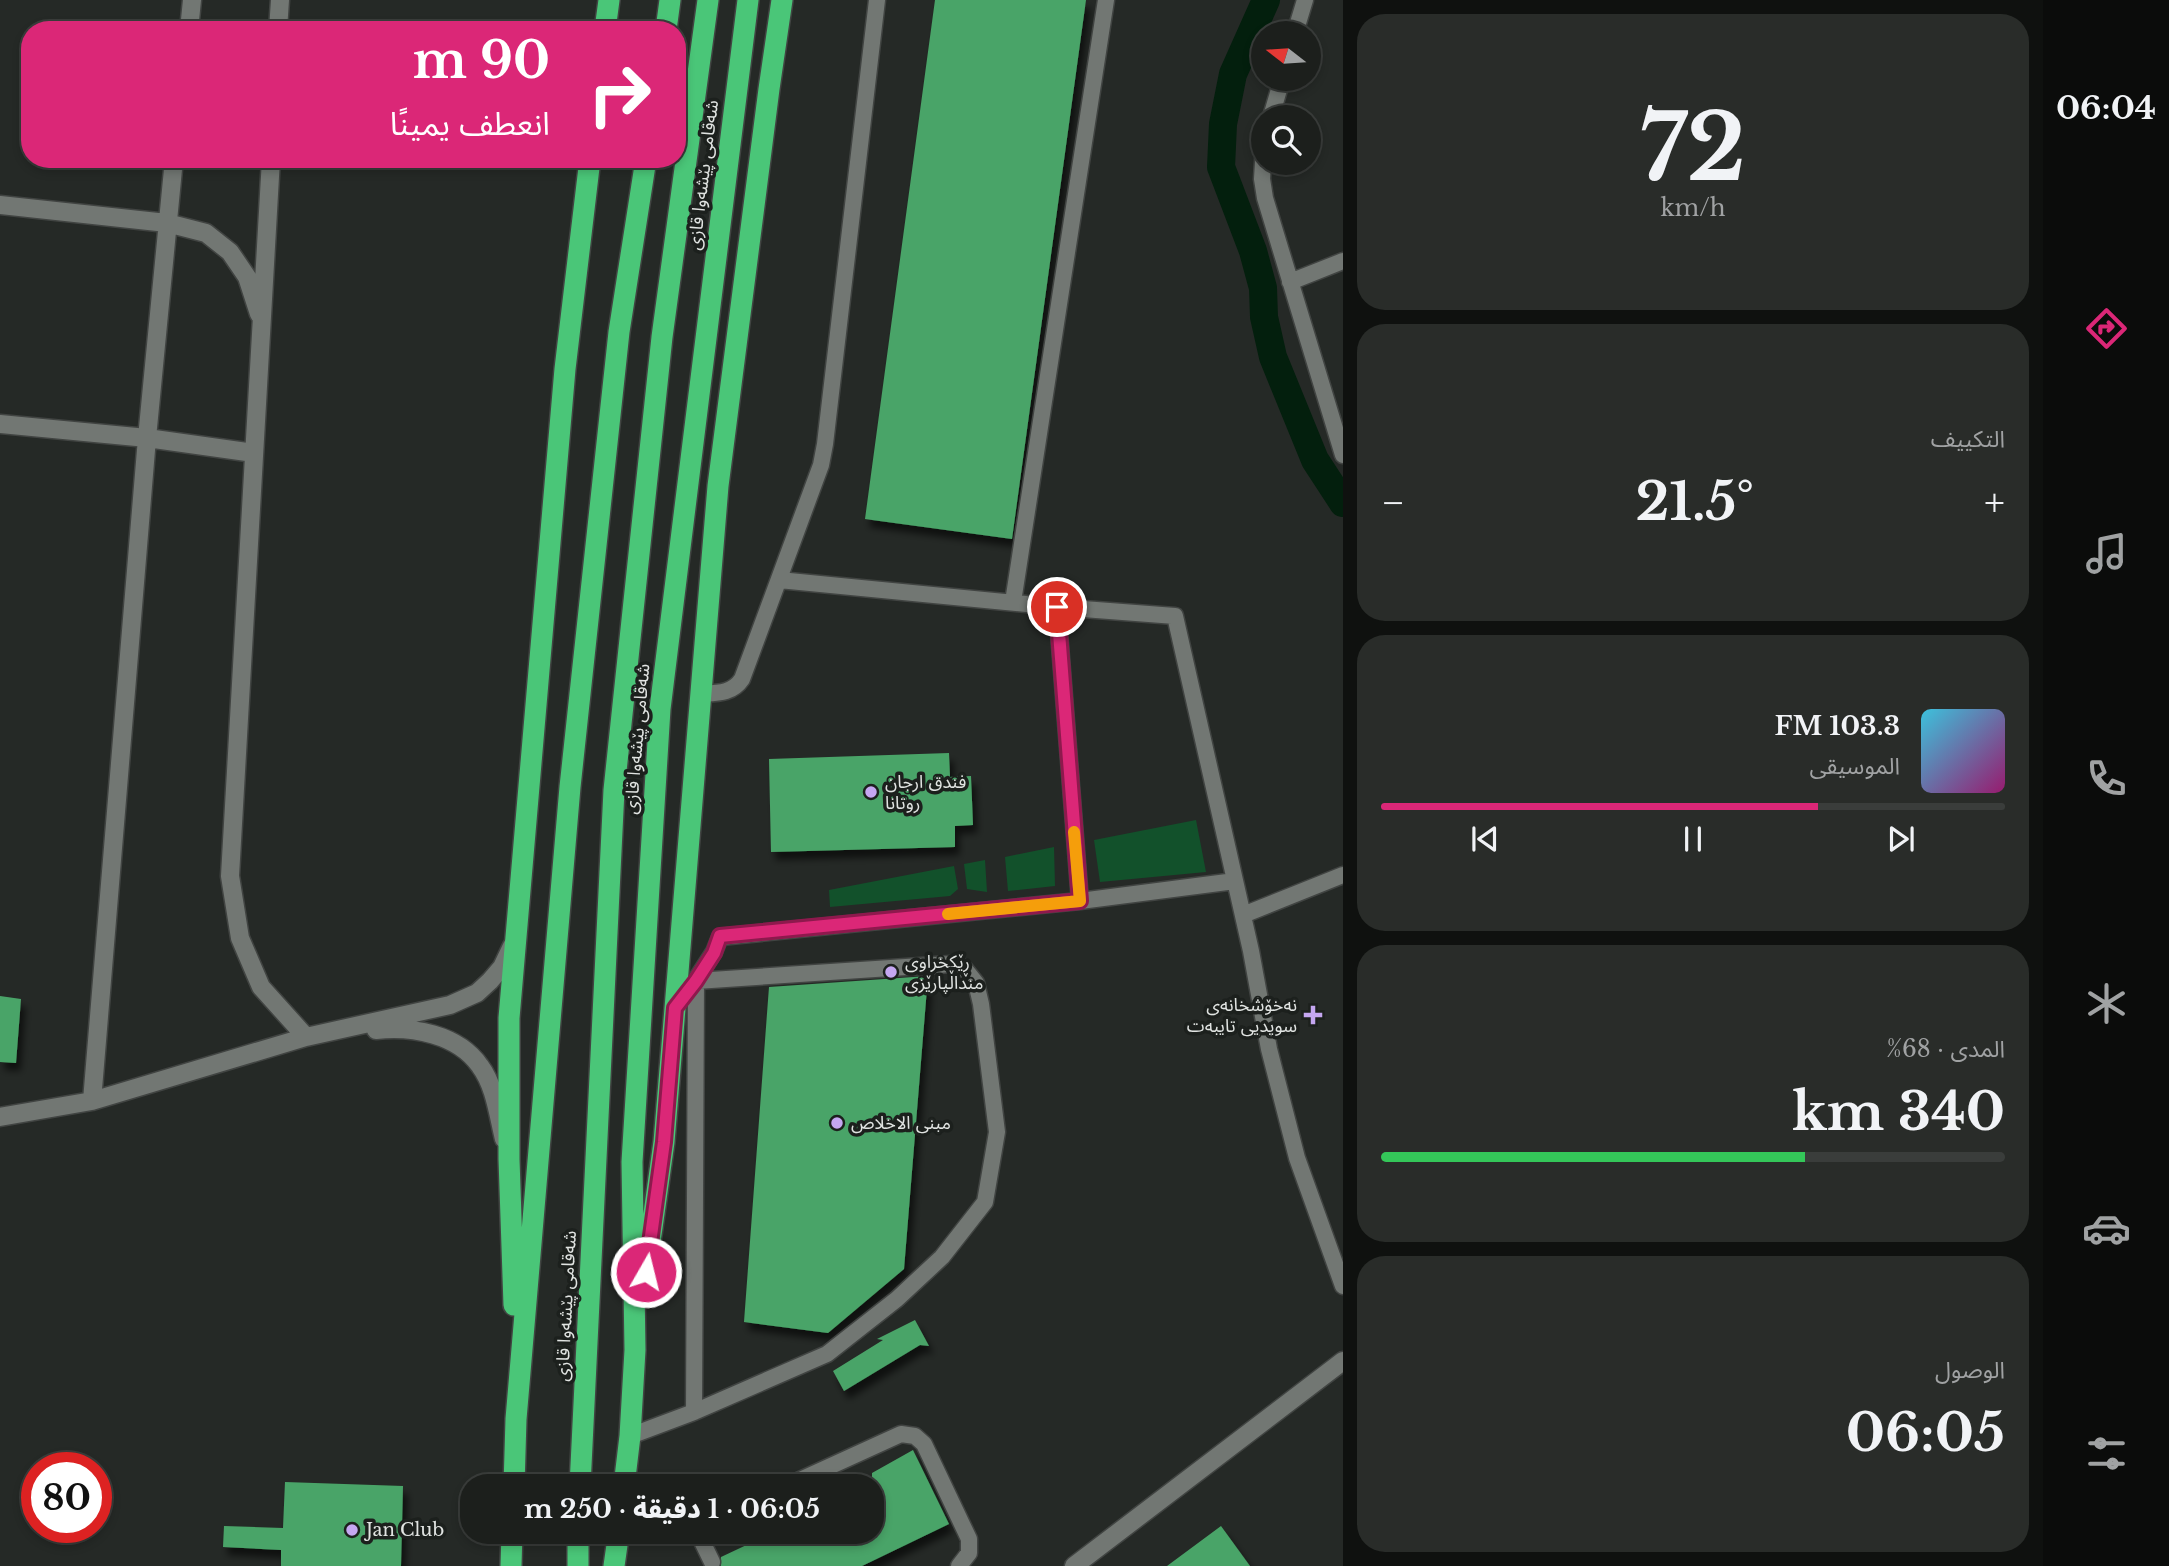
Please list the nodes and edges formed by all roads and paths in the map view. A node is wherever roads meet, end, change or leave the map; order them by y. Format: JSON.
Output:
{"nodes":[{"id":1,"x":192,"y":0,"type":"edge"},
{"id":2,"x":280,"y":0,"type":"edge"},
{"id":3,"x":609,"y":0,"type":"edge"},
{"id":4,"x":670,"y":0,"type":"edge"},
{"id":5,"x":708,"y":0,"type":"edge"},
{"id":6,"x":748,"y":0,"type":"edge"},
{"id":7,"x":782,"y":0,"type":"edge"},
{"id":8,"x":877,"y":0,"type":"edge"},
{"id":9,"x":1106,"y":0,"type":"edge"},
{"id":10,"x":1305,"y":0,"type":"edge"},
{"id":11,"x":190,"y":21,"type":"edge"},
{"id":12,"x":279,"y":21,"type":"edge"},
{"id":13,"x":606,"y":21,"type":"edge"},
{"id":14,"x":667,"y":21,"type":"edge"},
{"id":15,"x":1299,"y":21,"type":"edge"},
{"id":16,"x":686,"y":165,"type":"edge"},
{"id":17,"x":173,"y":168,"type":"edge"},
{"id":18,"x":271,"y":168,"type":"edge"},
{"id":19,"x":589,"y":168,"type":"edge"},
{"id":20,"x":645,"y":168,"type":"edge"},
{"id":21,"x":686,"y":168,"type":"edge"},
{"id":22,"x":1262,"y":175,"type":"edge"},
{"id":23,"x":0,"y":205,"type":"edge"},
{"id":24,"x":167,"y":223,"type":"junction"},
{"id":25,"x":1343,"y":261,"type":"edge"},
{"id":26,"x":1290,"y":282,"type":"junction"},
{"id":27,"x":262,"y":324,"type":"junction"},
{"id":28,"x":0,"y":424,"type":"edge"},
{"id":29,"x":147,"y":439,"type":"junction"},
{"id":30,"x":254,"y":453,"type":"junction"},
{"id":31,"x":1343,"y":455,"type":"edge"},
{"id":32,"x":779,"y":580,"type":"junction"},
{"id":33,"x":1013,"y":603,"type":"junction"},
{"id":34,"x":1057,"y":607,"type":"junction"},
{"id":35,"x":700,"y":694,"type":"junction"},
{"id":36,"x":1343,"y":875,"type":"edge"},
{"id":37,"x":1235,"y":881,"type":"junction"},
{"id":38,"x":1080,"y":901,"type":"junction"},
{"id":39,"x":1243,"y":915,"type":"junction"},
{"id":40,"x":517,"y":928,"type":"junction"},
{"id":41,"x":696,"y":981,"type":"junction"},
{"id":42,"x":675,"y":1008,"type":"junction"},
{"id":43,"x":306,"y":1037,"type":"junction"},
{"id":44,"x":92,"y":1101,"type":"junction"},
{"id":45,"x":0,"y":1117,"type":"edge"},
{"id":46,"x":509,"y":1158,"type":"junction"},
{"id":47,"x":1343,"y":1286,"type":"edge"},
{"id":48,"x":635,"y":1349,"type":"junction"},
{"id":49,"x":1343,"y":1361,"type":"edge"},
{"id":50,"x":694,"y":1412,"type":"junction"},
{"id":51,"x":516,"y":1419,"type":"junction"},
{"id":52,"x":631,"y":1436,"type":"junction"},
{"id":53,"x":514,"y":1474,"type":"edge"},
{"id":54,"x":581,"y":1474,"type":"edge"},
{"id":55,"x":626,"y":1474,"type":"edge"},
{"id":56,"x":813,"y":1474,"type":"edge"},
{"id":57,"x":512,"y":1544,"type":"edge"},
{"id":58,"x":578,"y":1544,"type":"edge"},
{"id":59,"x":617,"y":1544,"type":"edge"},
{"id":60,"x":703,"y":1544,"type":"edge"},
{"id":61,"x":712,"y":1562,"type":"dead end"},
{"id":62,"x":511,"y":1566,"type":"edge"},
{"id":63,"x":578,"y":1566,"type":"edge"},
{"id":64,"x":614,"y":1566,"type":"edge"},
{"id":65,"x":959,"y":1566,"type":"edge"},
{"id":66,"x":1074,"y":1566,"type":"edge"}],
"edges":[{"from":1,"to":11,"type":"street"},
{"from":2,"to":12,"type":"street"},
{"from":3,"to":13,"type":"highway"},
{"from":4,"to":14,"type":"highway"},
{"from":5,"to":16,"type":"highway","name":"شەقامی پێشەوا قازی"},
{"from":6,"to":48,"type":"highway","name":"شەقامی پێشەوا قازی"},
{"from":7,"to":35,"type":"highway"},
{"from":8,"to":32,"type":"lane"},
{"from":9,"to":33,"type":"lane"},
{"from":10,"to":15,"type":"lane"},
{"from":17,"to":24,"type":"street"},
{"from":18,"to":27,"type":"street"},
{"from":19,"to":40,"type":"highway"},
{"from":20,"to":51,"type":"highway"},
{"from":21,"to":54,"type":"highway","name":"شەقامی پێشەوا قازی"},
{"from":22,"to":26,"type":"lane"},
{"from":23,"to":24,"type":"street"},
{"from":24,"to":27,"type":"street"},
{"from":24,"to":29,"type":"street"},
{"from":25,"to":26,"type":"lane"},
{"from":26,"to":31,"type":"lane"},
{"from":27,"to":30,"type":"street"},
{"from":28,"to":29,"type":"street"},
{"from":29,"to":30,"type":"street"},
{"from":29,"to":44,"type":"street"},
{"from":30,"to":43,"type":"street"},
{"from":32,"to":33,"type":"lane"},
{"from":32,"to":35,"type":"lane"},
{"from":33,"to":34,"type":"lane"},
{"from":34,"to":37,"type":"lane"},
{"from":34,"to":38,"type":"lane"},
{"from":35,"to":42,"type":"highway"},
{"from":36,"to":39,"type":"lane"},
{"from":37,"to":38,"type":"lane"},
{"from":37,"to":39,"type":"lane"},
{"from":38,"to":41,"type":"lane"},
{"from":39,"to":47,"type":"lane"},
{"from":40,"to":43,"type":"street"},
{"from":40,"to":46,"type":"highway"},
{"from":41,"to":42,"type":"lane"},
{"from":41,"to":50,"type":"lane"},
{"from":41,"to":50,"type":"lane"},
{"from":42,"to":48,"type":"highway"},
{"from":43,"to":44,"type":"street"},
{"from":43,"to":46,"type":"street"},
{"from":44,"to":45,"type":"street"},
{"from":46,"to":51,"type":"highway"},
{"from":48,"to":52,"type":"highway","name":"شەقامی پێشەوا قازی"},
{"from":49,"to":66,"type":"street"},
{"from":50,"to":52,"type":"lane"},
{"from":51,"to":53,"type":"highway"},
{"from":52,"to":55,"type":"highway","name":"شەقامی پێشەوا قازی"},
{"from":56,"to":65,"type":"lane"},
{"from":57,"to":62,"type":"highway"},
{"from":58,"to":63,"type":"highway"},
{"from":59,"to":64,"type":"highway"},
{"from":60,"to":61,"type":"lane"}]}
